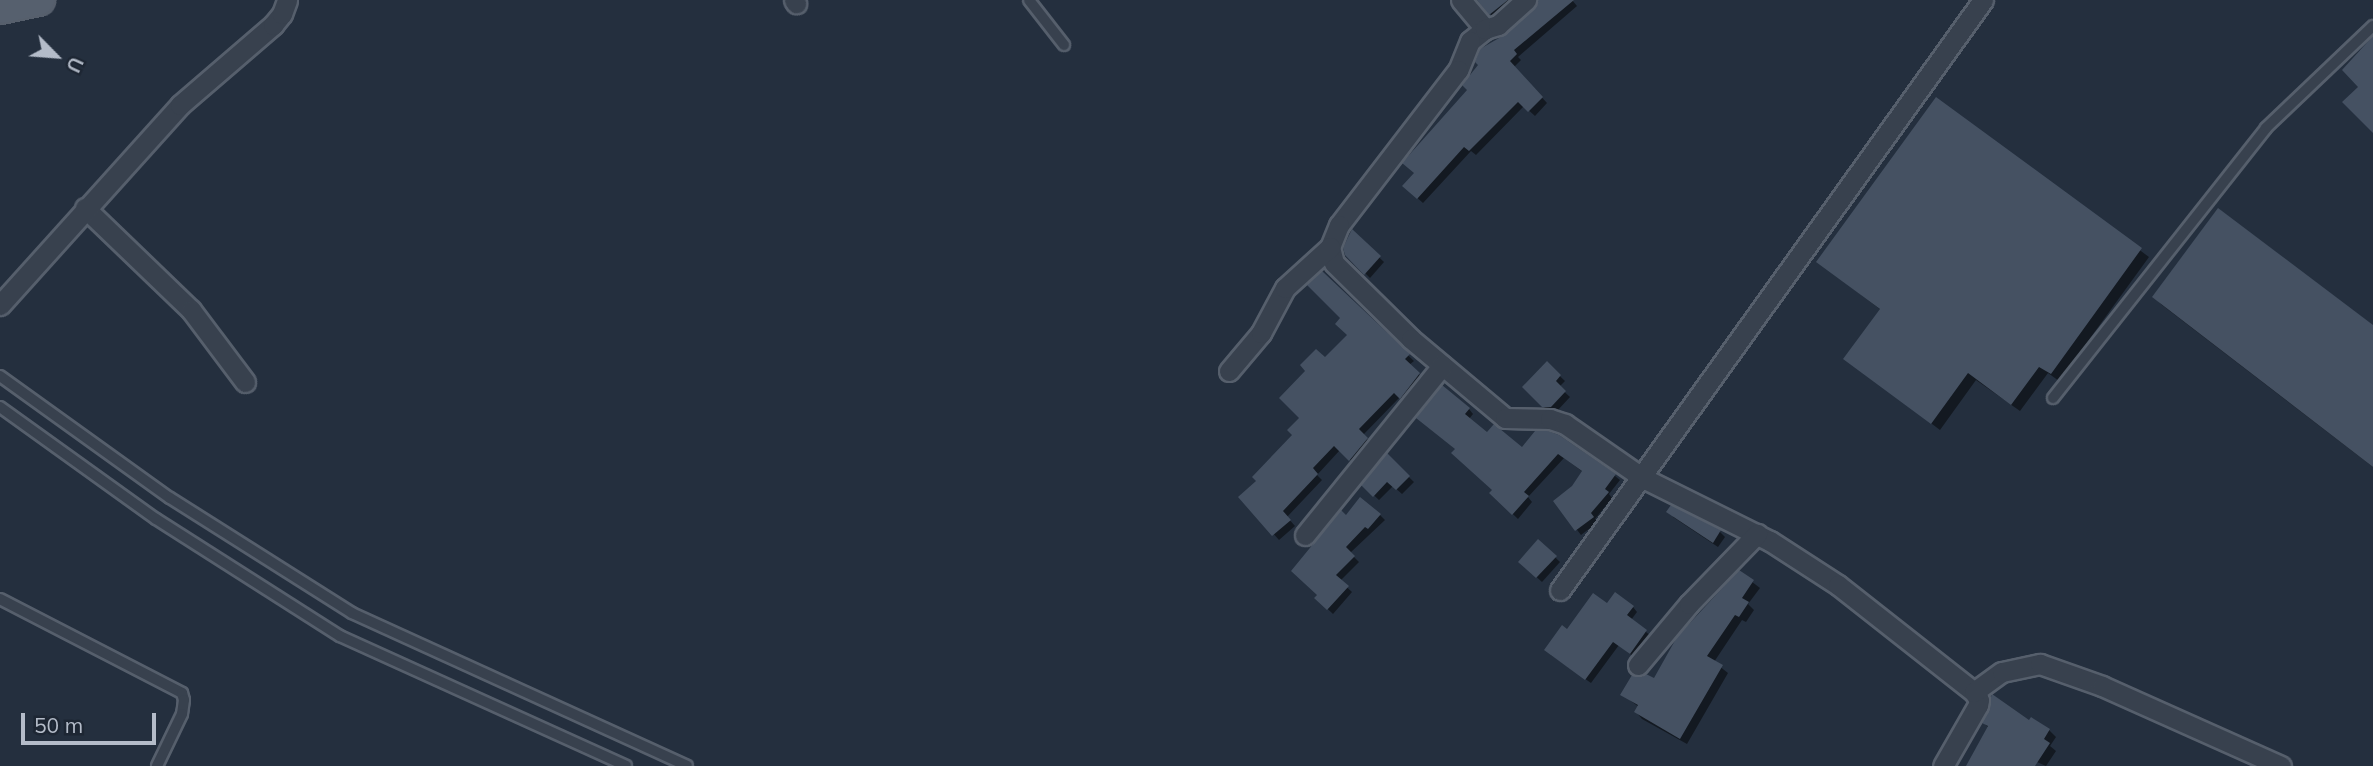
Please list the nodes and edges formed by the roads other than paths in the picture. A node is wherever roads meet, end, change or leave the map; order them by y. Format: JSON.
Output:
{"nodes":[{"id":1,"x":39,"y":0,"type":"edge"},
{"id":2,"x":287,"y":0,"type":"edge"},
{"id":3,"x":1029,"y":0,"type":"edge"},
{"id":4,"x":1461,"y":0,"type":"edge"},
{"id":5,"x":1526,"y":0,"type":"edge"},
{"id":6,"x":1983,"y":0,"type":"edge"},
{"id":7,"x":0,"y":8,"type":"edge"},
{"id":8,"x":2373,"y":26,"type":"edge"},
{"id":9,"x":1485,"y":29,"type":"junction"},
{"id":10,"x":1064,"y":45,"type":"dead end"},
{"id":11,"x":85,"y":208,"type":"junction"},
{"id":12,"x":1330,"y":247,"type":"junction"},
{"id":13,"x":0,"y":304,"type":"edge"},
{"id":14,"x":1442,"y":366,"type":"junction"},
{"id":15,"x":1229,"y":371,"type":"dead end"},
{"id":16,"x":0,"y":376,"type":"edge"},
{"id":17,"x":245,"y":382,"type":"dead end"},
{"id":18,"x":2053,"y":398,"type":"dead end"},
{"id":19,"x":0,"y":407,"type":"edge"},
{"id":20,"x":1643,"y":478,"type":"junction"},
{"id":21,"x":1757,"y":534,"type":"junction"},
{"id":22,"x":1305,"y":535,"type":"dead end"},
{"id":23,"x":1560,"y":590,"type":"dead end"},
{"id":24,"x":0,"y":599,"type":"edge"},
{"id":25,"x":1638,"y":665,"type":"dead end"},
{"id":26,"x":1974,"y":692,"type":"junction"},
{"id":27,"x":157,"y":766,"type":"edge"},
{"id":28,"x":626,"y":766,"type":"edge"},
{"id":29,"x":687,"y":766,"type":"edge"},
{"id":30,"x":1943,"y":766,"type":"edge"},
{"id":31,"x":2281,"y":766,"type":"edge"}],
"edges":[{"from":1,"to":7,"type":"main road"},
{"from":2,"to":11,"type":"street"},
{"from":3,"to":10,"type":"lane"},
{"from":4,"to":9,"type":"street"},
{"from":5,"to":9,"type":"street"},
{"from":6,"to":20,"type":"street"},
{"from":8,"to":18,"type":"lane"},
{"from":9,"to":12,"type":"street"},
{"from":11,"to":13,"type":"street"},
{"from":11,"to":17,"type":"street"},
{"from":12,"to":14,"type":"street"},
{"from":12,"to":15,"type":"street"},
{"from":14,"to":20,"type":"street"},
{"from":14,"to":22,"type":"street"},
{"from":16,"to":29,"type":"lane"},
{"from":19,"to":28,"type":"lane"},
{"from":20,"to":21,"type":"street"},
{"from":20,"to":23,"type":"street"},
{"from":21,"to":25,"type":"street"},
{"from":21,"to":26,"type":"street"},
{"from":24,"to":27,"type":"lane"},
{"from":26,"to":30,"type":"street"},
{"from":26,"to":31,"type":"street"}]}
